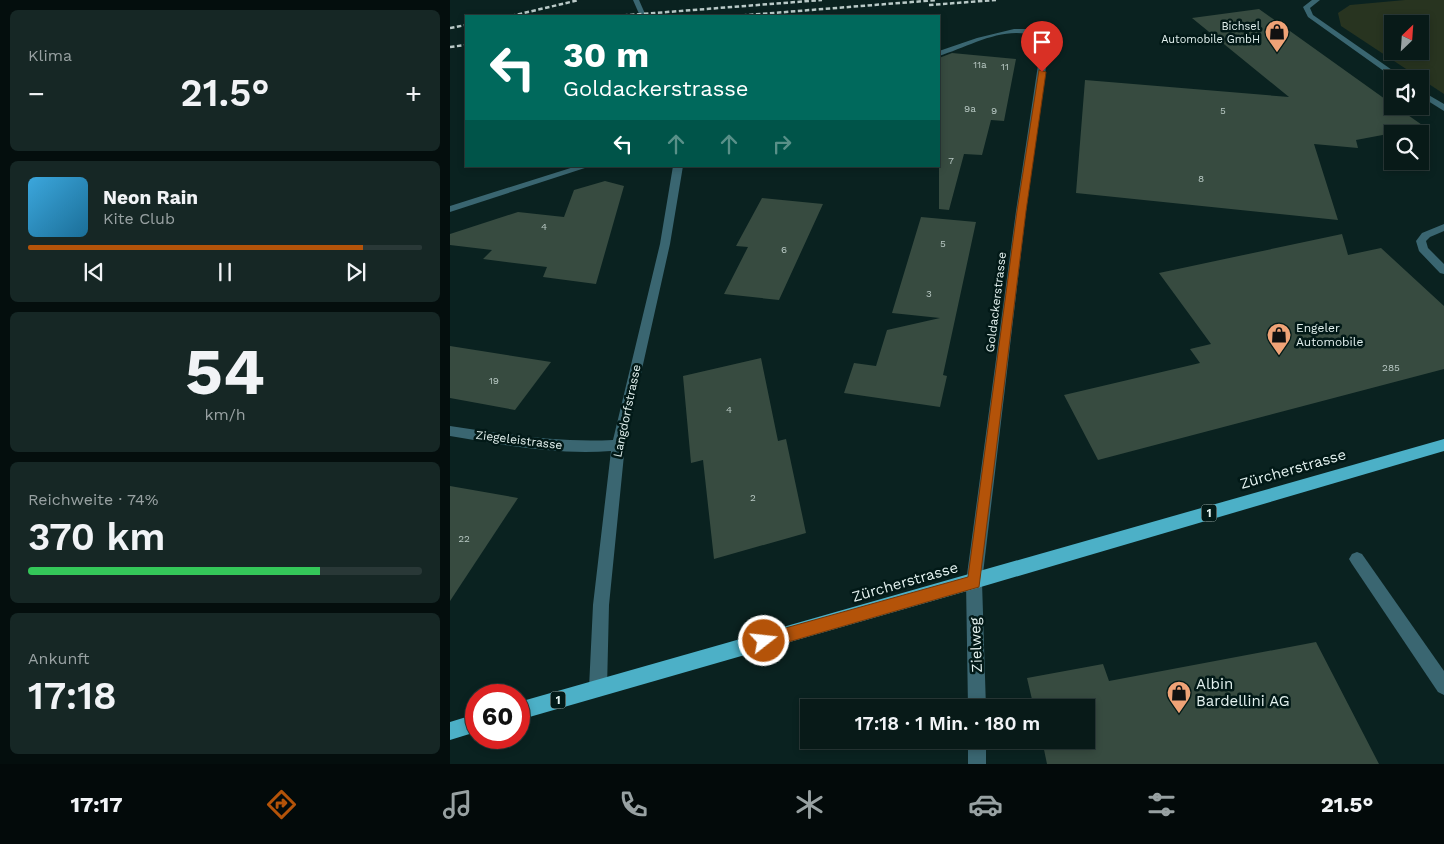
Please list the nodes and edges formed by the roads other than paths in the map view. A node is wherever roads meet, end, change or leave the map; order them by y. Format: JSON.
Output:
{"nodes":[{"id":1,"x":636,"y":0,"type":"edge"},
{"id":2,"x":1317,"y":0,"type":"edge"},
{"id":3,"x":643,"y":15,"type":"edge"},
{"id":4,"x":940,"y":54,"type":"edge"},
{"id":5,"x":1388,"y":70,"type":"edge"},
{"id":6,"x":1429,"y":98,"type":"edge"},
{"id":7,"x":1444,"y":108,"type":"edge"},
{"id":8,"x":584,"y":167,"type":"edge"},
{"id":9,"x":678,"y":167,"type":"edge"},
{"id":10,"x":450,"y":209,"type":"edge"},
{"id":11,"x":1444,"y":227,"type":"edge"},
{"id":12,"x":1444,"y":270,"type":"edge"},
{"id":13,"x":450,"y":431,"type":"edge"},
{"id":14,"x":618,"y":445,"type":"junction"},
{"id":15,"x":1444,"y":445,"type":"edge"},
{"id":16,"x":1357,"y":559,"type":"dead end"},
{"id":17,"x":974,"y":582,"type":"junction"},
{"id":18,"x":1444,"y":686,"type":"edge"},
{"id":19,"x":598,"y":688,"type":"junction"},
{"id":20,"x":977,"y":699,"type":"edge"},
{"id":21,"x":530,"y":708,"type":"edge"},
{"id":22,"x":465,"y":726,"type":"edge"},
{"id":23,"x":450,"y":731,"type":"edge"},
{"id":24,"x":977,"y":749,"type":"edge"},
{"id":25,"x":977,"y":764,"type":"edge"}],
"edges":[{"from":1,"to":3,"type":"street"},
{"from":2,"to":5,"type":"street"},
{"from":4,"to":17,"type":"street","name":"Goldackerstrasse"},
{"from":6,"to":7,"type":"street"},
{"from":8,"to":10,"type":"street"},
{"from":9,"to":14,"type":"street","name":"Langdorfstrasse"},
{"from":11,"to":12,"type":"street"},
{"from":13,"to":14,"type":"street","name":"Ziegeleistrasse"},
{"from":14,"to":19,"type":"street","name":"Langdorfstrasse"},
{"from":15,"to":17,"type":"main road","name":"Zürcherstrasse","number":"1"},
{"from":16,"to":18,"type":"street"},
{"from":17,"to":19,"type":"main road","name":"Zürcherstrasse","number":"1"},
{"from":17,"to":20,"type":"street","name":"Zielweg"},
{"from":19,"to":21,"type":"main road","name":"Zürcherstrasse","number":"1"},
{"from":22,"to":23,"type":"main road"},
{"from":24,"to":25,"type":"street"}]}
